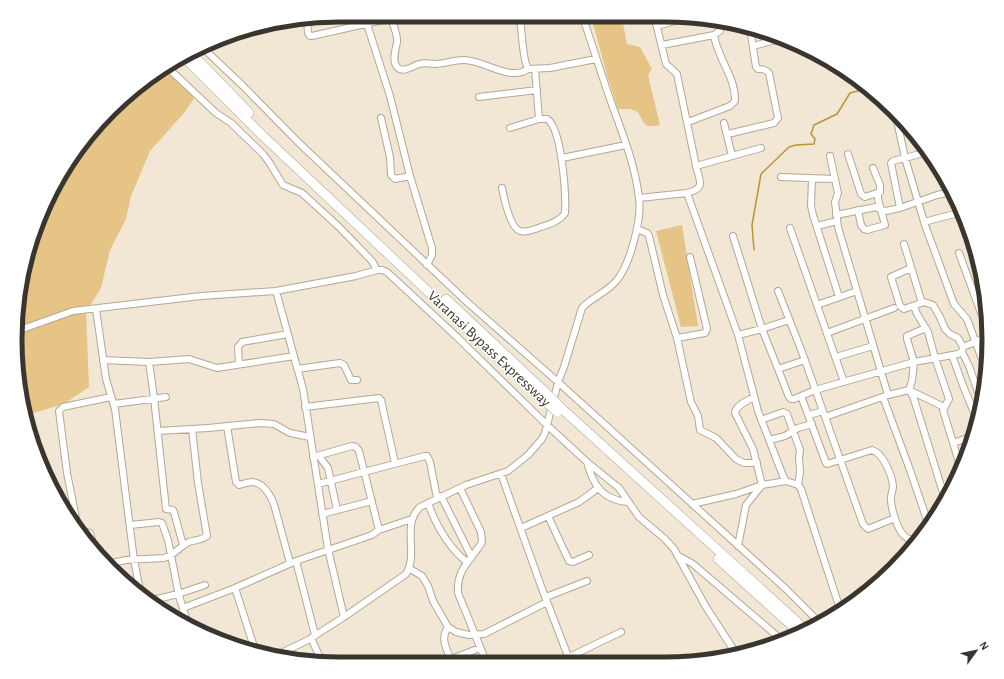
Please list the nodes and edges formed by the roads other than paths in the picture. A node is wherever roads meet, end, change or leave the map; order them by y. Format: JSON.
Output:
{"nodes":[{"id":1,"x":375,"y":22,"type":"edge"},
{"id":2,"x":392,"y":22,"type":"edge"},
{"id":3,"x":521,"y":22,"type":"edge"},
{"id":4,"x":584,"y":22,"type":"edge"},
{"id":5,"x":656,"y":22,"type":"edge"},
{"id":6,"x":670,"y":22,"type":"edge"},
{"id":7,"x":307,"y":24,"type":"edge"},
{"id":8,"x":367,"y":24,"type":"junction"},
{"id":9,"x":657,"y":26,"type":"junction"},
{"id":10,"x":720,"y":27,"type":"edge"},
{"id":11,"x":751,"y":34,"type":"edge"},
{"id":12,"x":714,"y":35,"type":"junction"},
{"id":13,"x":772,"y":41,"type":"edge"},
{"id":14,"x":662,"y":45,"type":"junction"},
{"id":15,"x":752,"y":46,"type":"junction"},
{"id":16,"x":207,"y":51,"type":"edge"},
{"id":17,"x":195,"y":57,"type":"edge"},
{"id":18,"x":596,"y":59,"type":"junction"},
{"id":19,"x":188,"y":61,"type":"edge"},
{"id":20,"x":532,"y":69,"type":"junction"},
{"id":21,"x":171,"y":71,"type":"edge"},
{"id":22,"x":536,"y":90,"type":"junction"},
{"id":23,"x":480,"y":97,"type":"dead end"},
{"id":24,"x":381,"y":118,"type":"dead end"},
{"id":25,"x":539,"y":119,"type":"junction"},
{"id":26,"x":688,"y":122,"type":"junction"},
{"id":27,"x":724,"y":123,"type":"dead end"},
{"id":28,"x":898,"y":124,"type":"edge"},
{"id":29,"x":510,"y":128,"type":"dead end"},
{"id":30,"x":903,"y":130,"type":"edge"},
{"id":31,"x":399,"y":131,"type":"junction"},
{"id":32,"x":899,"y":131,"type":"junction"},
{"id":33,"x":728,"y":134,"type":"junction"},
{"id":34,"x":385,"y":135,"type":"junction"},
{"id":35,"x":626,"y":145,"type":"junction"},
{"id":36,"x":761,"y":148,"type":"dead end"},
{"id":37,"x":848,"y":154,"type":"dead end"},
{"id":38,"x":921,"y":154,"type":"edge"},
{"id":39,"x":732,"y":156,"type":"junction"},
{"id":40,"x":830,"y":156,"type":"dead end"},
{"id":41,"x":562,"y":158,"type":"junction"},
{"id":42,"x":905,"y":158,"type":"junction"},
{"id":43,"x":696,"y":166,"type":"junction"},
{"id":44,"x":873,"y":168,"type":"dead end"},
{"id":45,"x":410,"y":176,"type":"junction"},
{"id":46,"x":781,"y":176,"type":"dead end"},
{"id":47,"x":812,"y":179,"type":"junction"},
{"id":48,"x":835,"y":179,"type":"junction"},
{"id":49,"x":502,"y":188,"type":"dead end"},
{"id":50,"x":687,"y":193,"type":"junction"},
{"id":51,"x":946,"y":193,"type":"edge"},
{"id":52,"x":878,"y":194,"type":"junction"},
{"id":53,"x":639,"y":198,"type":"junction"},
{"id":54,"x":918,"y":202,"type":"junction"},
{"id":55,"x":900,"y":208,"type":"junction"},
{"id":56,"x":858,"y":210,"type":"junction"},
{"id":57,"x":881,"y":210,"type":"junction"},
{"id":58,"x":956,"y":214,"type":"edge"},
{"id":59,"x":836,"y":218,"type":"junction"},
{"id":60,"x":924,"y":222,"type":"junction"},
{"id":61,"x":638,"y":226,"type":"junction"},
{"id":62,"x":817,"y":226,"type":"junction"},
{"id":63,"x":790,"y":228,"type":"dead end"},
{"id":64,"x":733,"y":236,"type":"dead end"},
{"id":65,"x":904,"y":244,"type":"dead end"},
{"id":66,"x":959,"y":253,"type":"dead end"},
{"id":67,"x":690,"y":257,"type":"dead end"},
{"id":68,"x":427,"y":265,"type":"junction"},
{"id":69,"x":911,"y":268,"type":"junction"},
{"id":70,"x":377,"y":270,"type":"junction"},
{"id":71,"x":276,"y":291,"type":"junction"},
{"id":72,"x":778,"y":291,"type":"dead end"},
{"id":73,"x":857,"y":291,"type":"junction"},
{"id":74,"x":839,"y":297,"type":"junction"},
{"id":75,"x":922,"y":303,"type":"junction"},
{"id":76,"x":817,"y":305,"type":"junction"},
{"id":77,"x":914,"y":306,"type":"junction"},
{"id":78,"x":894,"y":308,"type":"dead end"},
{"id":79,"x":96,"y":309,"type":"junction"},
{"id":80,"x":980,"y":311,"type":"edge"},
{"id":81,"x":864,"y":319,"type":"junction"},
{"id":82,"x":790,"y":320,"type":"junction"},
{"id":83,"x":926,"y":328,"type":"junction"},
{"id":84,"x":23,"y":329,"type":"edge"},
{"id":85,"x":762,"y":329,"type":"junction"},
{"id":86,"x":827,"y":333,"type":"junction"},
{"id":87,"x":288,"y":334,"type":"junction"},
{"id":88,"x":738,"y":335,"type":"junction"},
{"id":89,"x":676,"y":338,"type":"junction"},
{"id":90,"x":982,"y":339,"type":"edge"},
{"id":91,"x":975,"y":342,"type":"junction"},
{"id":92,"x":873,"y":346,"type":"junction"},
{"id":93,"x":962,"y":349,"type":"junction"},
{"id":94,"x":981,"y":355,"type":"edge"},
{"id":95,"x":294,"y":356,"type":"junction"},
{"id":96,"x":952,"y":356,"type":"junction"},
{"id":97,"x":836,"y":357,"type":"junction"},
{"id":98,"x":935,"y":358,"type":"junction"},
{"id":99,"x":103,"y":360,"type":"junction"},
{"id":100,"x":804,"y":360,"type":"junction"},
{"id":101,"x":149,"y":362,"type":"junction"},
{"id":102,"x":914,"y":362,"type":"junction"},
{"id":103,"x":239,"y":364,"type":"junction"},
{"id":104,"x":297,"y":369,"type":"junction"},
{"id":105,"x":778,"y":370,"type":"junction"},
{"id":106,"x":881,"y":371,"type":"junction"},
{"id":107,"x":357,"y":380,"type":"dead end"},
{"id":108,"x":558,"y":382,"type":"junction"},
{"id":109,"x":844,"y":382,"type":"junction"},
{"id":110,"x":816,"y":390,"type":"junction"},
{"id":111,"x":909,"y":390,"type":"junction"},
{"id":112,"x":978,"y":391,"type":"edge"},
{"id":113,"x":542,"y":393,"type":"junction"},
{"id":114,"x":801,"y":396,"type":"junction"},
{"id":115,"x":885,"y":396,"type":"junction"},
{"id":116,"x":111,"y":397,"type":"junction"},
{"id":117,"x":166,"y":397,"type":"dead end"},
{"id":118,"x":754,"y":397,"type":"junction"},
{"id":119,"x":154,"y":398,"type":"junction"},
{"id":120,"x":114,"y":404,"type":"junction"},
{"id":121,"x":306,"y":407,"type":"junction"},
{"id":122,"x":944,"y":407,"type":"junction"},
{"id":123,"x":559,"y":409,"type":"junction"},
{"id":124,"x":973,"y":409,"type":"edge"},
{"id":125,"x":824,"y":414,"type":"junction"},
{"id":126,"x":809,"y":415,"type":"junction"},
{"id":127,"x":761,"y":420,"type":"junction"},
{"id":128,"x":812,"y":424,"type":"junction"},
{"id":129,"x":227,"y":426,"type":"junction"},
{"id":130,"x":548,"y":426,"type":"junction"},
{"id":131,"x":192,"y":429,"type":"junction"},
{"id":132,"x":158,"y":431,"type":"junction"},
{"id":133,"x":794,"y":431,"type":"junction"},
{"id":134,"x":310,"y":437,"type":"junction"},
{"id":135,"x":966,"y":438,"type":"edge"},
{"id":136,"x":769,"y":440,"type":"junction"},
{"id":137,"x":953,"y":443,"type":"junction"},
{"id":138,"x":316,"y":457,"type":"junction"},
{"id":139,"x":841,"y":460,"type":"junction"},
{"id":140,"x":958,"y":460,"type":"edge"},
{"id":141,"x":587,"y":462,"type":"junction"},
{"id":142,"x":396,"y":463,"type":"junction"},
{"id":143,"x":757,"y":463,"type":"junction"},
{"id":144,"x":364,"y":471,"type":"junction"},
{"id":145,"x":501,"y":474,"type":"junction"},
{"id":146,"x":330,"y":481,"type":"junction"},
{"id":147,"x":786,"y":481,"type":"junction"},
{"id":148,"x":318,"y":484,"type":"junction"},
{"id":149,"x":762,"y":484,"type":"junction"},
{"id":150,"x":798,"y":485,"type":"junction"},
{"id":151,"x":460,"y":488,"type":"junction"},
{"id":152,"x":598,"y":488,"type":"junction"},
{"id":153,"x":943,"y":492,"type":"edge"},
{"id":154,"x":439,"y":497,"type":"junction"},
{"id":155,"x":372,"y":501,"type":"junction"},
{"id":156,"x":428,"y":502,"type":"junction"},
{"id":157,"x":628,"y":502,"type":"junction"},
{"id":158,"x":692,"y":504,"type":"junction"},
{"id":159,"x":337,"y":510,"type":"junction"},
{"id":160,"x":322,"y":514,"type":"junction"},
{"id":161,"x":76,"y":516,"type":"edge"},
{"id":162,"x":548,"y":516,"type":"junction"},
{"id":163,"x":895,"y":518,"type":"junction"},
{"id":164,"x":926,"y":518,"type":"edge"},
{"id":165,"x":412,"y":519,"type":"junction"},
{"id":166,"x":130,"y":525,"type":"junction"},
{"id":167,"x":521,"y":528,"type":"junction"},
{"id":168,"x":379,"y":530,"type":"junction"},
{"id":169,"x":912,"y":538,"type":"edge"},
{"id":170,"x":183,"y":545,"type":"junction"},
{"id":171,"x":738,"y":546,"type":"junction"},
{"id":172,"x":328,"y":549,"type":"junction"},
{"id":173,"x":676,"y":554,"type":"junction"},
{"id":174,"x":589,"y":555,"type":"dead end"},
{"id":175,"x":170,"y":556,"type":"junction"},
{"id":176,"x":472,"y":556,"type":"junction"},
{"id":177,"x":134,"y":560,"type":"junction"},
{"id":178,"x":293,"y":562,"type":"junction"},
{"id":179,"x":467,"y":562,"type":"junction"},
{"id":180,"x":114,"y":563,"type":"edge"},
{"id":181,"x":410,"y":569,"type":"junction"},
{"id":182,"x":587,"y":581,"type":"dead end"},
{"id":183,"x":205,"y":584,"type":"dead end"},
{"id":184,"x":139,"y":585,"type":"edge"},
{"id":185,"x":235,"y":588,"type":"junction"},
{"id":186,"x":178,"y":594,"type":"junction"},
{"id":187,"x":157,"y":599,"type":"edge"},
{"id":188,"x":547,"y":600,"type":"junction"},
{"id":189,"x":839,"y":604,"type":"edge"},
{"id":190,"x":183,"y":608,"type":"junction"},
{"id":191,"x":186,"y":616,"type":"edge"},
{"id":192,"x":344,"y":617,"type":"junction"},
{"id":193,"x":815,"y":618,"type":"edge"},
{"id":194,"x":801,"y":626,"type":"edge"},
{"id":195,"x":448,"y":627,"type":"junction"},
{"id":196,"x":795,"y":629,"type":"edge"},
{"id":197,"x":621,"y":632,"type":"dead end"},
{"id":198,"x":475,"y":635,"type":"junction"},
{"id":199,"x":777,"y":636,"type":"edge"},
{"id":200,"x":313,"y":637,"type":"junction"},
{"id":201,"x":252,"y":645,"type":"edge"},
{"id":202,"x":480,"y":648,"type":"junction"},
{"id":203,"x":733,"y":649,"type":"edge"},
{"id":204,"x":283,"y":652,"type":"edge"},
{"id":205,"x":320,"y":656,"type":"edge"},
{"id":206,"x":450,"y":657,"type":"edge"},
{"id":207,"x":462,"y":657,"type":"edge"},
{"id":208,"x":484,"y":657,"type":"edge"},
{"id":209,"x":569,"y":657,"type":"edge"},
{"id":210,"x":571,"y":657,"type":"edge"}],
"edges":[{"from":1,"to":8,"type":"street"},
{"from":2,"to":20,"type":"street"},
{"from":3,"to":20,"type":"street"},
{"from":4,"to":18,"type":"street"},
{"from":5,"to":9,"type":"street"},
{"from":6,"to":9,"type":"street"},
{"from":7,"to":8,"type":"street"},
{"from":8,"to":31,"type":"street"},
{"from":9,"to":14,"type":"street"},
{"from":10,"to":12,"type":"street"},
{"from":11,"to":15,"type":"street"},
{"from":12,"to":14,"type":"street"},
{"from":12,"to":26,"type":"street"},
{"from":13,"to":15,"type":"street"},
{"from":14,"to":26,"type":"street"},
{"from":15,"to":33,"type":"street"},
{"from":16,"to":68,"type":"street"},
{"from":17,"to":113,"type":"highway","name":"Varanasi Bypass Expressway"},
{"from":18,"to":20,"type":"street"},
{"from":18,"to":35,"type":"street"},
{"from":19,"to":113,"type":"highway","name":"Varanasi Bypass Expressway"},
{"from":20,"to":22,"type":"street"},
{"from":21,"to":70,"type":"street"},
{"from":22,"to":23,"type":"street"},
{"from":22,"to":25,"type":"street"},
{"from":24,"to":34,"type":"street"},
{"from":25,"to":29,"type":"street"},
{"from":25,"to":41,"type":"street"},
{"from":26,"to":43,"type":"street"},
{"from":27,"to":33,"type":"street"},
{"from":28,"to":32,"type":"street"},
{"from":30,"to":32,"type":"street"},
{"from":31,"to":34,"type":"street"},
{"from":31,"to":45,"type":"street"},
{"from":32,"to":42,"type":"street"},
{"from":33,"to":39,"type":"street"},
{"from":34,"to":45,"type":"street"},
{"from":35,"to":41,"type":"street"},
{"from":35,"to":53,"type":"street"},
{"from":36,"to":39,"type":"street"},
{"from":37,"to":52,"type":"street"},
{"from":38,"to":42,"type":"street"},
{"from":39,"to":43,"type":"street"},
{"from":40,"to":48,"type":"street"},
{"from":41,"to":49,"type":"street"},
{"from":42,"to":54,"type":"street"},
{"from":42,"to":55,"type":"street"},
{"from":43,"to":50,"type":"street"},
{"from":44,"to":52,"type":"street"},
{"from":45,"to":68,"type":"street"},
{"from":46,"to":47,"type":"street"},
{"from":47,"to":48,"type":"street"},
{"from":47,"to":62,"type":"street"},
{"from":48,"to":59,"type":"street"},
{"from":50,"to":53,"type":"street"},
{"from":50,"to":88,"type":"street"},
{"from":51,"to":54,"type":"street"},
{"from":52,"to":57,"type":"street"},
{"from":53,"to":61,"type":"street"},
{"from":54,"to":55,"type":"street"},
{"from":54,"to":60,"type":"street"},
{"from":55,"to":57,"type":"street"},
{"from":56,"to":57,"type":"street"},
{"from":56,"to":57,"type":"street"},
{"from":56,"to":59,"type":"street"},
{"from":58,"to":60,"type":"street"},
{"from":59,"to":62,"type":"street"},
{"from":59,"to":73,"type":"street"},
{"from":60,"to":91,"type":"street"},
{"from":61,"to":89,"type":"street"},
{"from":61,"to":108,"type":"street"},
{"from":62,"to":74,"type":"street"},
{"from":63,"to":76,"type":"street"},
{"from":64,"to":85,"type":"street"},
{"from":65,"to":69,"type":"street"},
{"from":66,"to":80,"type":"street"},
{"from":67,"to":89,"type":"street"},
{"from":68,"to":108,"type":"street"},
{"from":69,"to":75,"type":"street"},
{"from":69,"to":77,"type":"street"},
{"from":70,"to":71,"type":"street"},
{"from":70,"to":130,"type":"street"},
{"from":71,"to":79,"type":"street"},
{"from":71,"to":87,"type":"street"},
{"from":72,"to":82,"type":"street"},
{"from":73,"to":74,"type":"street"},
{"from":73,"to":81,"type":"street"},
{"from":74,"to":76,"type":"street"},
{"from":75,"to":77,"type":"street"},
{"from":75,"to":93,"type":"street"},
{"from":76,"to":86,"type":"street"},
{"from":77,"to":83,"type":"street"},
{"from":78,"to":81,"type":"street"},
{"from":79,"to":84,"type":"street"},
{"from":79,"to":99,"type":"street"},
{"from":81,"to":86,"type":"street"},
{"from":81,"to":92,"type":"street"},
{"from":82,"to":85,"type":"street"},
{"from":82,"to":100,"type":"street"},
{"from":83,"to":98,"type":"street"},
{"from":83,"to":102,"type":"street"},
{"from":85,"to":88,"type":"street"},
{"from":85,"to":105,"type":"street"},
{"from":86,"to":97,"type":"street"},
{"from":87,"to":95,"type":"street"},
{"from":87,"to":103,"type":"street"},
{"from":88,"to":118,"type":"street"},
{"from":89,"to":143,"type":"street"},
{"from":90,"to":91,"type":"street"},
{"from":91,"to":93,"type":"street"},
{"from":91,"to":94,"type":"street"},
{"from":92,"to":97,"type":"street"},
{"from":92,"to":106,"type":"street"},
{"from":93,"to":96,"type":"street"},
{"from":93,"to":112,"type":"street"},
{"from":95,"to":103,"type":"street"},
{"from":95,"to":104,"type":"street"},
{"from":96,"to":98,"type":"street"},
{"from":96,"to":124,"type":"street"},
{"from":97,"to":109,"type":"street"},
{"from":98,"to":102,"type":"street"},
{"from":98,"to":122,"type":"street"},
{"from":99,"to":101,"type":"street"},
{"from":99,"to":116,"type":"street"},
{"from":100,"to":105,"type":"street"},
{"from":100,"to":110,"type":"street"},
{"from":101,"to":103,"type":"street"},
{"from":101,"to":119,"type":"street"},
{"from":102,"to":106,"type":"street"},
{"from":102,"to":111,"type":"street"},
{"from":104,"to":107,"type":"street"},
{"from":104,"to":121,"type":"street"},
{"from":105,"to":114,"type":"street"},
{"from":106,"to":109,"type":"street"},
{"from":106,"to":115,"type":"street"},
{"from":108,"to":130,"type":"street"},
{"from":108,"to":158,"type":"street"},
{"from":109,"to":110,"type":"street"},
{"from":110,"to":114,"type":"street"},
{"from":110,"to":125,"type":"street"},
{"from":111,"to":115,"type":"street"},
{"from":111,"to":122,"type":"street"},
{"from":111,"to":153,"type":"street"},
{"from":113,"to":123,"type":"highway","name":"Varanasi Bypass Expressway","bridge":true},
{"from":114,"to":126,"type":"street"},
{"from":115,"to":125,"type":"street"},
{"from":115,"to":164,"type":"street"},
{"from":116,"to":120,"type":"street"},
{"from":116,"to":161,"type":"street"},
{"from":117,"to":119,"type":"street"},
{"from":118,"to":127,"type":"street"},
{"from":118,"to":143,"type":"street"},
{"from":119,"to":120,"type":"street"},
{"from":119,"to":132,"type":"street"},
{"from":120,"to":166,"type":"street"},
{"from":121,"to":134,"type":"street"},
{"from":121,"to":142,"type":"street"},
{"from":122,"to":137,"type":"street"},
{"from":123,"to":194,"type":"highway","name":"Varanasi Bypass Expressway"},
{"from":123,"to":196,"type":"highway","name":"Varanasi Bypass Expressway"},
{"from":125,"to":126,"type":"street"},
{"from":125,"to":139,"type":"street"},
{"from":126,"to":128,"type":"street"},
{"from":127,"to":133,"type":"street"},
{"from":127,"to":136,"type":"street"},
{"from":128,"to":133,"type":"street"},
{"from":128,"to":139,"type":"street"},
{"from":129,"to":131,"type":"street"},
{"from":129,"to":134,"type":"street"},
{"from":129,"to":178,"type":"street"},
{"from":130,"to":141,"type":"street"},
{"from":130,"to":145,"type":"street"},
{"from":131,"to":132,"type":"street"},
{"from":131,"to":170,"type":"street"},
{"from":132,"to":170,"type":"street"},
{"from":133,"to":136,"type":"street"},
{"from":133,"to":150,"type":"street"},
{"from":134,"to":138,"type":"street"},
{"from":135,"to":137,"type":"street"},
{"from":136,"to":147,"type":"street"},
{"from":137,"to":140,"type":"street"},
{"from":138,"to":144,"type":"street"},
{"from":138,"to":146,"type":"street"},
{"from":138,"to":148,"type":"street"},
{"from":139,"to":163,"type":"street"},
{"from":139,"to":163,"type":"street"},
{"from":141,"to":152,"type":"street"},
{"from":141,"to":157,"type":"street"},
{"from":142,"to":144,"type":"street"},
{"from":142,"to":154,"type":"street"},
{"from":143,"to":149,"type":"street"},
{"from":144,"to":146,"type":"street"},
{"from":144,"to":155,"type":"street"},
{"from":145,"to":151,"type":"street"},
{"from":145,"to":167,"type":"street"},
{"from":146,"to":148,"type":"street"},
{"from":146,"to":159,"type":"street"},
{"from":147,"to":149,"type":"street"},
{"from":147,"to":150,"type":"street"},
{"from":148,"to":160,"type":"street"},
{"from":149,"to":158,"type":"street"},
{"from":149,"to":171,"type":"street"},
{"from":150,"to":189,"type":"street"},
{"from":151,"to":154,"type":"street"},
{"from":151,"to":176,"type":"street"},
{"from":152,"to":157,"type":"street"},
{"from":152,"to":162,"type":"street"},
{"from":154,"to":156,"type":"street"},
{"from":154,"to":176,"type":"street"},
{"from":155,"to":159,"type":"street"},
{"from":155,"to":168,"type":"street"},
{"from":156,"to":165,"type":"street"},
{"from":156,"to":179,"type":"street"},
{"from":157,"to":173,"type":"street"},
{"from":158,"to":171,"type":"street"},
{"from":159,"to":160,"type":"street"},
{"from":160,"to":172,"type":"street"},
{"from":162,"to":167,"type":"street"},
{"from":162,"to":174,"type":"street"},
{"from":163,"to":169,"type":"street"},
{"from":165,"to":168,"type":"street"},
{"from":165,"to":181,"type":"street"},
{"from":166,"to":175,"type":"street"},
{"from":166,"to":177,"type":"street"},
{"from":167,"to":188,"type":"street"},
{"from":168,"to":172,"type":"street"},
{"from":170,"to":175,"type":"street"},
{"from":171,"to":193,"type":"street"},
{"from":172,"to":178,"type":"street"},
{"from":172,"to":192,"type":"street"},
{"from":173,"to":199,"type":"street"},
{"from":173,"to":203,"type":"street"},
{"from":175,"to":177,"type":"street"},
{"from":175,"to":186,"type":"street"},
{"from":176,"to":179,"type":"street"},
{"from":177,"to":180,"type":"street"},
{"from":177,"to":184,"type":"street"},
{"from":178,"to":185,"type":"street"},
{"from":178,"to":200,"type":"street"},
{"from":179,"to":198,"type":"street"},
{"from":181,"to":192,"type":"street"},
{"from":181,"to":195,"type":"street"},
{"from":182,"to":188,"type":"street"},
{"from":183,"to":186,"type":"street"},
{"from":185,"to":190,"type":"street"},
{"from":185,"to":201,"type":"street"},
{"from":186,"to":187,"type":"street"},
{"from":186,"to":190,"type":"street"},
{"from":188,"to":198,"type":"street"},
{"from":188,"to":209,"type":"street"},
{"from":190,"to":191,"type":"street"},
{"from":192,"to":200,"type":"street"},
{"from":195,"to":198,"type":"street"},
{"from":195,"to":206,"type":"street"},
{"from":197,"to":210,"type":"street"},
{"from":198,"to":202,"type":"street"},
{"from":200,"to":204,"type":"street"},
{"from":200,"to":205,"type":"street"},
{"from":202,"to":207,"type":"street"},
{"from":202,"to":208,"type":"street"}]}
